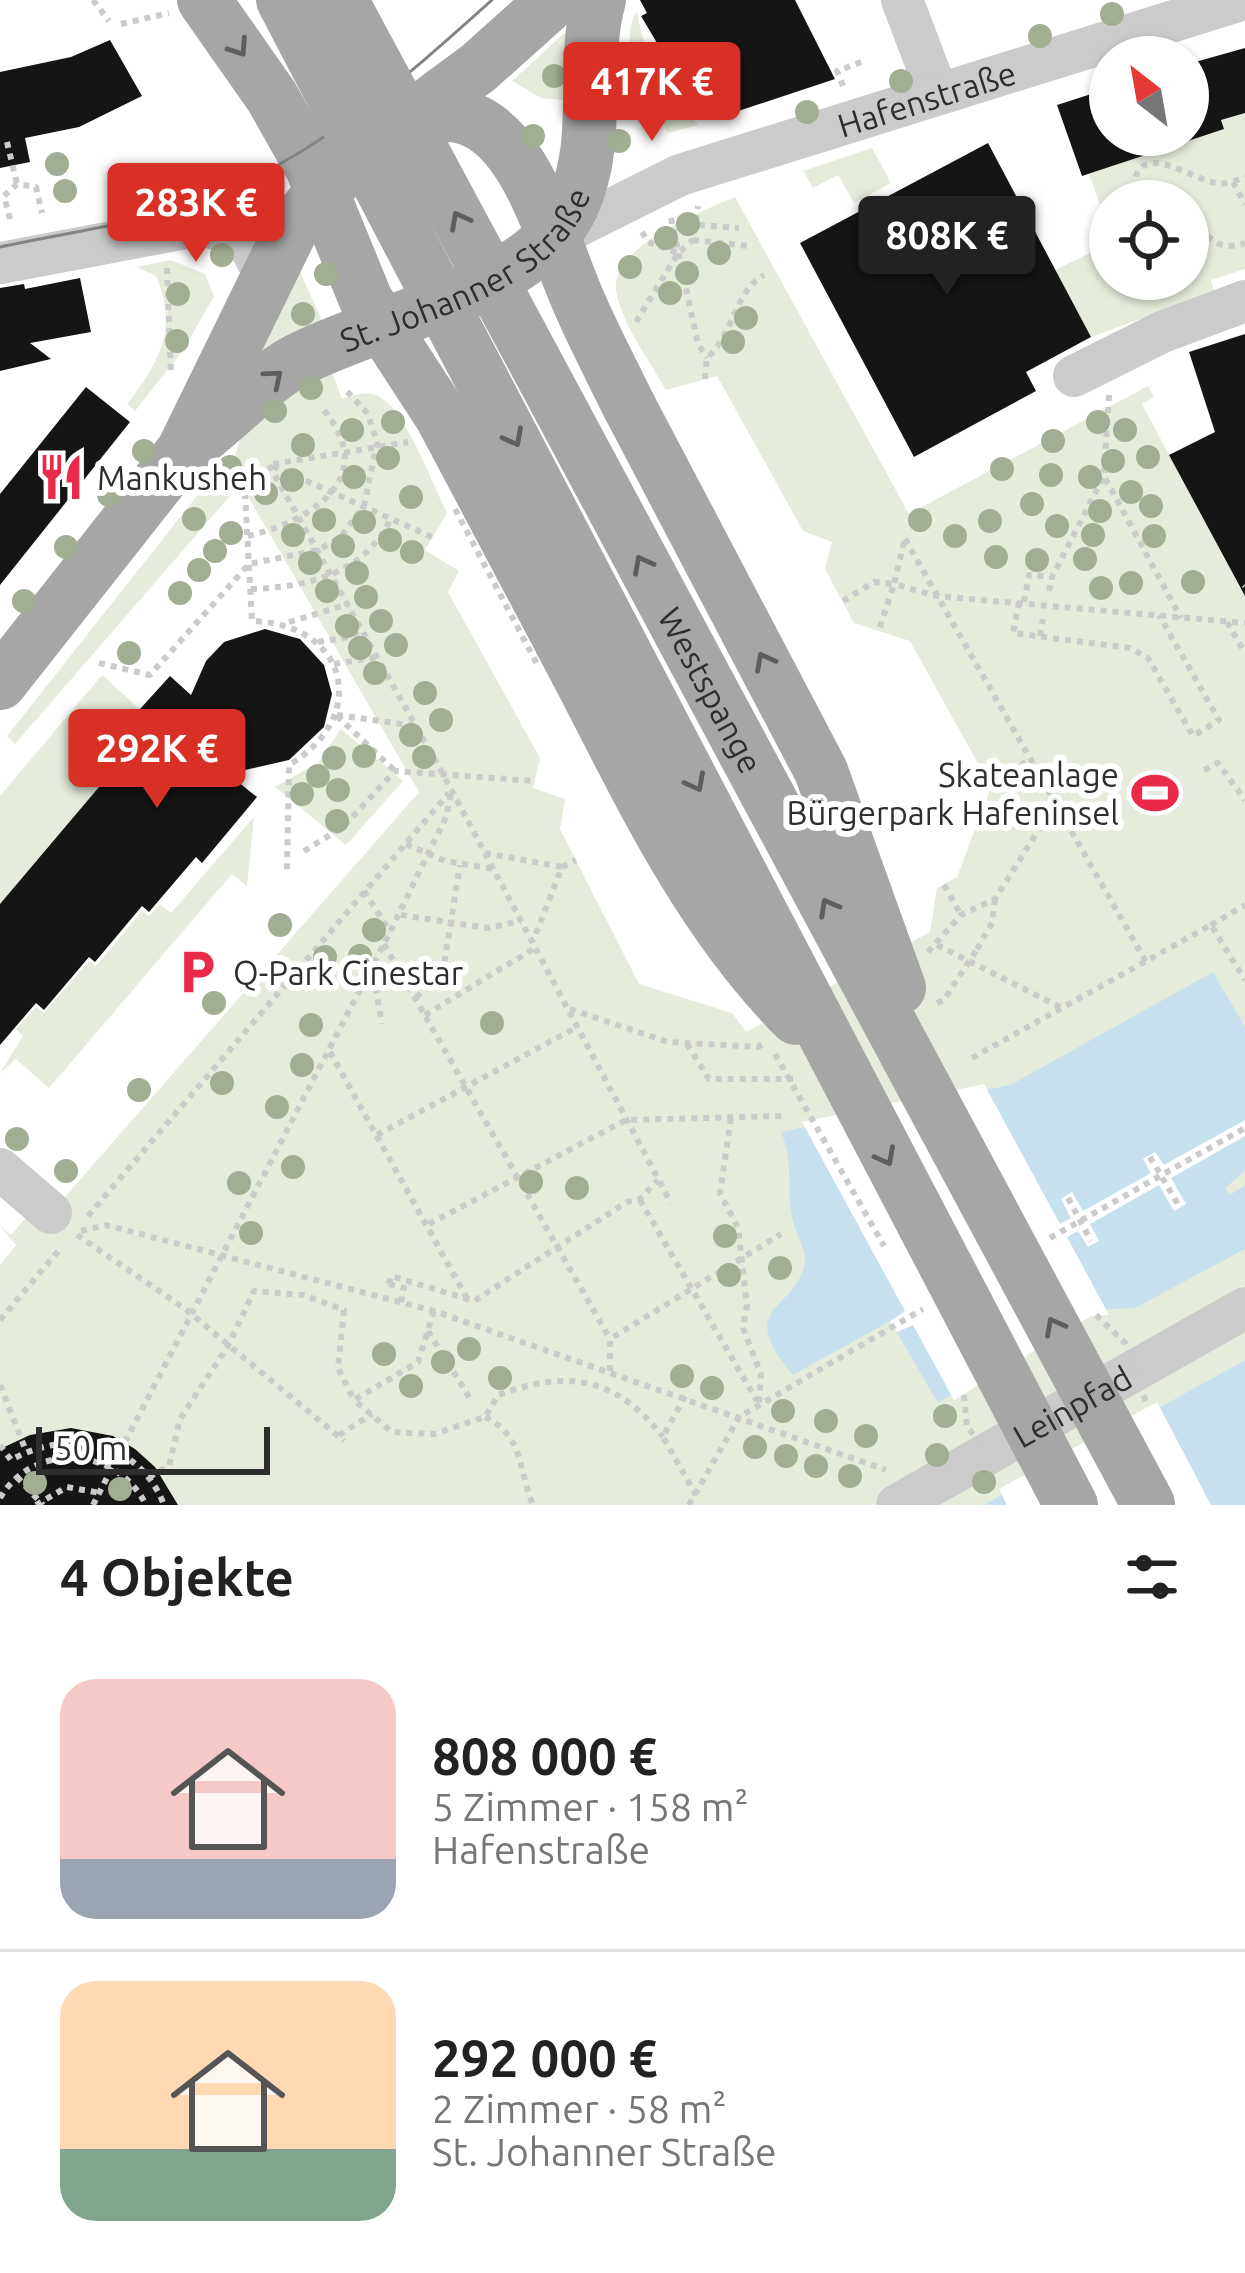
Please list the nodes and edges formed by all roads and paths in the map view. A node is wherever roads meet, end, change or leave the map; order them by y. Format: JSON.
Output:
{"nodes":[{"id":1,"x":93,"y":0,"type":"edge"},
{"id":2,"x":283,"y":0,"type":"edge"},
{"id":3,"x":341,"y":0,"type":"edge"},
{"id":4,"x":554,"y":0,"type":"edge"},
{"id":5,"x":598,"y":0,"type":"edge"},
{"id":6,"x":902,"y":0,"type":"edge"},
{"id":7,"x":1241,"y":0,"type":"edge"},
{"id":8,"x":188,"y":6,"type":"edge"},
{"id":9,"x":109,"y":20,"type":"dead end"},
{"id":10,"x":122,"y":24,"type":"dead end"},
{"id":11,"x":864,"y":61,"type":"dead end"},
{"id":12,"x":843,"y":86,"type":"dead end"},
{"id":13,"x":937,"y":92,"type":"junction"},
{"id":14,"x":412,"y":120,"type":"junction"},
{"id":15,"x":7,"y":142,"type":"dead end"},
{"id":16,"x":1245,"y":177,"type":"edge"},
{"id":17,"x":1137,"y":180,"type":"edge"},
{"id":18,"x":1206,"y":180,"type":"edge"},
{"id":19,"x":1209,"y":181,"type":"edge"},
{"id":20,"x":1233,"y":182,"type":"junction"},
{"id":21,"x":17,"y":184,"type":"junction"},
{"id":22,"x":323,"y":190,"type":"junction"},
{"id":23,"x":696,"y":202,"type":"dead end"},
{"id":24,"x":1245,"y":204,"type":"edge"},
{"id":25,"x":42,"y":212,"type":"dead end"},
{"id":26,"x":670,"y":217,"type":"dead end"},
{"id":27,"x":10,"y":220,"type":"dead end"},
{"id":28,"x":699,"y":225,"type":"junction"},
{"id":29,"x":739,"y":228,"type":"dead end"},
{"id":30,"x":642,"y":232,"type":"dead end"},
{"id":31,"x":554,"y":238,"type":"junction"},
{"id":32,"x":693,"y":240,"type":"junction"},
{"id":33,"x":1209,"y":242,"type":"edge"},
{"id":34,"x":1245,"y":243,"type":"edge"},
{"id":35,"x":748,"y":246,"type":"dead end"},
{"id":36,"x":678,"y":254,"type":"junction"},
{"id":37,"x":165,"y":256,"type":"dead end"},
{"id":38,"x":0,"y":263,"type":"edge"},
{"id":39,"x":764,"y":275,"type":"dead end"},
{"id":40,"x":266,"y":277,"type":"junction"},
{"id":41,"x":1245,"y":301,"type":"edge"},
{"id":42,"x":641,"y":314,"type":"dead end"},
{"id":43,"x":414,"y":355,"type":"junction"},
{"id":44,"x":1114,"y":356,"type":"junction"},
{"id":45,"x":707,"y":358,"type":"junction"},
{"id":46,"x":1074,"y":376,"type":"dead end"},
{"id":47,"x":705,"y":379,"type":"dead end"},
{"id":48,"x":343,"y":387,"type":"dead end"},
{"id":49,"x":170,"y":396,"type":"dead end"},
{"id":50,"x":321,"y":406,"type":"dead end"},
{"id":51,"x":400,"y":442,"type":"dead end"},
{"id":52,"x":376,"y":443,"type":"junction"},
{"id":53,"x":341,"y":450,"type":"junction"},
{"id":54,"x":183,"y":451,"type":"junction"},
{"id":55,"x":269,"y":465,"type":"junction"},
{"id":56,"x":1104,"y":476,"type":"junction"},
{"id":57,"x":245,"y":493,"type":"dead end"},
{"id":58,"x":333,"y":493,"type":"junction"},
{"id":59,"x":364,"y":506,"type":"junction"},
{"id":60,"x":391,"y":518,"type":"junction"},
{"id":61,"x":301,"y":520,"type":"junction"},
{"id":62,"x":248,"y":536,"type":"junction"},
{"id":63,"x":432,"y":537,"type":"dead end"},
{"id":64,"x":318,"y":550,"type":"junction"},
{"id":65,"x":249,"y":564,"type":"junction"},
{"id":66,"x":333,"y":576,"type":"junction"},
{"id":67,"x":1052,"y":577,"type":"junction"},
{"id":68,"x":894,"y":584,"type":"junction"},
{"id":69,"x":250,"y":590,"type":"junction"},
{"id":70,"x":1049,"y":591,"type":"dead end"},
{"id":71,"x":936,"y":596,"type":"junction"},
{"id":72,"x":843,"y":601,"type":"dead end"},
{"id":73,"x":1022,"y":602,"type":"junction"},
{"id":74,"x":349,"y":604,"type":"junction"},
{"id":75,"x":1159,"y":615,"type":"junction"},
{"id":76,"x":1181,"y":618,"type":"junction"},
{"id":77,"x":1043,"y":619,"type":"dead end"},
{"id":78,"x":1227,"y":622,"type":"junction"},
{"id":79,"x":285,"y":623,"type":"junction"},
{"id":80,"x":1245,"y":623,"type":"edge"},
{"id":81,"x":879,"y":630,"type":"dead end"},
{"id":82,"x":365,"y":634,"type":"junction"},
{"id":83,"x":1040,"y":636,"type":"junction"},
{"id":84,"x":318,"y":642,"type":"junction"},
{"id":85,"x":1245,"y":652,"type":"edge"},
{"id":86,"x":378,"y":657,"type":"junction"},
{"id":87,"x":99,"y":663,"type":"dead end"},
{"id":88,"x":334,"y":664,"type":"junction"},
{"id":89,"x":0,"y":683,"type":"edge"},
{"id":90,"x":337,"y":715,"type":"junction"},
{"id":91,"x":416,"y":726,"type":"junction"},
{"id":92,"x":1030,"y":760,"type":"junction"},
{"id":93,"x":1204,"y":770,"type":"dead end"},
{"id":94,"x":395,"y":771,"type":"junction"},
{"id":95,"x":445,"y":778,"type":"junction"},
{"id":96,"x":534,"y":781,"type":"dead end"},
{"id":97,"x":988,"y":782,"type":"dead end"},
{"id":98,"x":452,"y":790,"type":"junction"},
{"id":99,"x":1245,"y":800,"type":"edge"},
{"id":100,"x":1055,"y":804,"type":"junction"},
{"id":101,"x":405,"y":844,"type":"junction"},
{"id":102,"x":304,"y":851,"type":"dead end"},
{"id":103,"x":485,"y":853,"type":"junction"},
{"id":104,"x":428,"y":856,"type":"junction"},
{"id":105,"x":576,"y":860,"type":"dead end"},
{"id":106,"x":460,"y":865,"type":"junction"},
{"id":107,"x":562,"y":866,"type":"junction"},
{"id":108,"x":494,"y":869,"type":"junction"},
{"id":109,"x":287,"y":871,"type":"dead end"},
{"id":110,"x":944,"y":885,"type":"dead end"},
{"id":111,"x":364,"y":891,"type":"junction"},
{"id":112,"x":995,"y":899,"type":"junction"},
{"id":113,"x":1245,"y":905,"type":"edge"},
{"id":114,"x":399,"y":914,"type":"junction"},
{"id":115,"x":961,"y":915,"type":"junction"},
{"id":116,"x":521,"y":922,"type":"junction"},
{"id":117,"x":1211,"y":925,"type":"junction"},
{"id":118,"x":452,"y":926,"type":"junction"},
{"id":119,"x":390,"y":932,"type":"junction"},
{"id":120,"x":384,"y":944,"type":"junction"},
{"id":121,"x":534,"y":945,"type":"junction"},
{"id":122,"x":937,"y":945,"type":"junction"},
{"id":123,"x":927,"y":952,"type":"dead end"},
{"id":124,"x":1146,"y":962,"type":"junction"},
{"id":125,"x":1245,"y":980,"type":"edge"},
{"id":126,"x":365,"y":981,"type":"junction"},
{"id":127,"x":415,"y":998,"type":"junction"},
{"id":128,"x":933,"y":1005,"type":"dead end"},
{"id":129,"x":567,"y":1008,"type":"junction"},
{"id":130,"x":1062,"y":1008,"type":"junction"},
{"id":131,"x":425,"y":1016,"type":"junction"},
{"id":132,"x":382,"y":1024,"type":"dead end"},
{"id":133,"x":577,"y":1027,"type":"junction"},
{"id":134,"x":777,"y":1036,"type":"dead end"},
{"id":135,"x":686,"y":1044,"type":"junction"},
{"id":136,"x":330,"y":1052,"type":"junction"},
{"id":137,"x":832,"y":1053,"type":"junction"},
{"id":138,"x":949,"y":1070,"type":"junction"},
{"id":139,"x":466,"y":1087,"type":"junction"},
{"id":140,"x":783,"y":1116,"type":"dead end"},
{"id":141,"x":730,"y":1118,"type":"junction"},
{"id":142,"x":278,"y":1119,"type":"dead end"},
{"id":143,"x":626,"y":1120,"type":"junction"},
{"id":144,"x":291,"y":1126,"type":"junction"},
{"id":145,"x":1245,"y":1128,"type":"edge"},
{"id":146,"x":377,"y":1135,"type":"junction"},
{"id":147,"x":1150,"y":1157,"type":"dead end"},
{"id":148,"x":0,"y":1169,"type":"edge"},
{"id":149,"x":1161,"y":1175,"type":"junction"},
{"id":150,"x":517,"y":1177,"type":"junction"},
{"id":151,"x":658,"y":1180,"type":"junction"},
{"id":152,"x":1068,"y":1198,"type":"dead end"},
{"id":153,"x":640,"y":1199,"type":"junction"},
{"id":154,"x":671,"y":1203,"type":"dead end"},
{"id":155,"x":1179,"y":1206,"type":"dead end"},
{"id":156,"x":1081,"y":1221,"type":"junction"},
{"id":157,"x":65,"y":1224,"type":"junction"},
{"id":158,"x":429,"y":1224,"type":"junction"},
{"id":159,"x":781,"y":1234,"type":"dead end"},
{"id":160,"x":1091,"y":1241,"type":"dead end"},
{"id":161,"x":1043,"y":1242,"type":"dead end"},
{"id":162,"x":557,"y":1249,"type":"junction"},
{"id":163,"x":887,"y":1252,"type":"dead end"},
{"id":164,"x":742,"y":1257,"type":"junction"},
{"id":165,"x":223,"y":1259,"type":"junction"},
{"id":166,"x":689,"y":1290,"type":"junction"},
{"id":167,"x":909,"y":1292,"type":"dead end"},
{"id":168,"x":468,"y":1300,"type":"junction"},
{"id":169,"x":401,"y":1302,"type":"junction"},
{"id":170,"x":1245,"y":1308,"type":"edge"},
{"id":171,"x":434,"y":1311,"type":"junction"},
{"id":172,"x":920,"y":1313,"type":"dead end"},
{"id":173,"x":192,"y":1315,"type":"junction"},
{"id":174,"x":0,"y":1320,"type":"edge"},
{"id":175,"x":893,"y":1326,"type":"dead end"},
{"id":176,"x":428,"y":1331,"type":"junction"},
{"id":177,"x":610,"y":1339,"type":"junction"},
{"id":178,"x":228,"y":1346,"type":"junction"},
{"id":179,"x":610,"y":1370,"type":"junction"},
{"id":180,"x":0,"y":1385,"type":"edge"},
{"id":181,"x":964,"y":1394,"type":"dead end"},
{"id":182,"x":685,"y":1396,"type":"junction"},
{"id":183,"x":353,"y":1400,"type":"junction"},
{"id":184,"x":471,"y":1400,"type":"dead end"},
{"id":185,"x":759,"y":1404,"type":"junction"},
{"id":186,"x":372,"y":1414,"type":"junction"},
{"id":187,"x":485,"y":1417,"type":"junction"},
{"id":188,"x":739,"y":1417,"type":"junction"},
{"id":189,"x":663,"y":1437,"type":"junction"},
{"id":190,"x":125,"y":1442,"type":"dead end"},
{"id":191,"x":0,"y":1445,"type":"edge"},
{"id":192,"x":26,"y":1451,"type":"junction"},
{"id":193,"x":114,"y":1464,"type":"junction"},
{"id":194,"x":1002,"y":1469,"type":"dead end"},
{"id":195,"x":16,"y":1477,"type":"junction"},
{"id":196,"x":149,"y":1477,"type":"junction"},
{"id":197,"x":100,"y":1493,"type":"junction"},
{"id":198,"x":1,"y":1494,"type":"edge"},
{"id":199,"x":695,"y":1495,"type":"junction"},
{"id":200,"x":916,"y":1496,"type":"edge"},
{"id":201,"x":40,"y":1504,"type":"edge"},
{"id":202,"x":93,"y":1505,"type":"edge"},
{"id":203,"x":146,"y":1505,"type":"edge"},
{"id":204,"x":164,"y":1505,"type":"edge"},
{"id":205,"x":533,"y":1505,"type":"edge"},
{"id":206,"x":689,"y":1505,"type":"edge"},
{"id":207,"x":1071,"y":1505,"type":"edge"},
{"id":208,"x":1148,"y":1505,"type":"edge"}],
"edges":[{"from":1,"to":9,"type":"path"},
{"from":2,"to":137,"type":"main road","name":"Westspange","one_way":true,"bridge":true},
{"from":138,"to":3,"type":"main road","name":"Westspange","one_way":true,"bridge":true},
{"from":4,"to":14,"type":"main road","name":"St. Johanner Straße"},
{"from":5,"to":31,"type":"main road","name":"St. Johanner Straße"},
{"from":6,"to":13,"type":"street"},
{"from":7,"to":13,"type":"street","name":"Hafenstraße"},
{"from":8,"to":10,"type":"path"},
{"from":8,"to":22,"type":"main road","one_way":true},
{"from":11,"to":12,"type":"path"},
{"from":13,"to":31,"type":"street","name":"Hafenstraße"},
{"from":14,"to":22,"type":"main road","name":"St. Johanner Straße"},
{"from":14,"to":31,"type":"main road"},
{"from":15,"to":21,"type":"path"},
{"from":16,"to":20,"type":"path"},
{"from":17,"to":18,"type":"path"},
{"from":19,"to":20,"type":"path"},
{"from":20,"to":24,"type":"path"},
{"from":21,"to":25,"type":"path"},
{"from":21,"to":27,"type":"path"},
{"from":22,"to":40,"type":"main road","name":"St. Johanner Straße"},
{"from":22,"to":43,"type":"main road"},
{"from":23,"to":28,"type":"path"},
{"from":26,"to":36,"type":"path"},
{"from":28,"to":29,"type":"path"},
{"from":28,"to":32,"type":"path"},
{"from":30,"to":36,"type":"path"},
{"from":31,"to":43,"type":"main road","name":"St. Johanner Straße"},
{"from":138,"to":31,"type":"main road","one_way":true,"bridge":true},
{"from":32,"to":35,"type":"path"},
{"from":32,"to":36,"type":"path"},
{"from":33,"to":34,"type":"path"},
{"from":36,"to":42,"type":"path"},
{"from":36,"to":45,"type":"path"},
{"from":37,"to":49,"type":"path"},
{"from":38,"to":40,"type":"street"},
{"from":39,"to":45,"type":"path"},
{"from":40,"to":54,"type":"main road","name":"St. Johanner Straße"},
{"from":41,"to":44,"type":"street"},
{"from":54,"to":43,"type":"main road","name":"St. Johanner Straße","one_way":true},
{"from":43,"to":137,"type":"main road","bridge":true},
{"from":44,"to":46,"type":"street"},
{"from":44,"to":56,"type":"path"},
{"from":45,"to":47,"type":"path"},
{"from":48,"to":52,"type":"path"},
{"from":50,"to":53,"type":"path"},
{"from":51,"to":52,"type":"path"},
{"from":52,"to":53,"type":"path"},
{"from":52,"to":59,"type":"path"},
{"from":53,"to":55,"type":"path"},
{"from":53,"to":58,"type":"path"},
{"from":54,"to":89,"type":"main road","name":"St. Johanner Straße"},
{"from":55,"to":58,"type":"path"},
{"from":55,"to":61,"type":"path"},
{"from":56,"to":67,"type":"path"},
{"from":56,"to":76,"type":"path"},
{"from":57,"to":62,"type":"path"},
{"from":58,"to":59,"type":"path"},
{"from":58,"to":61,"type":"path"},
{"from":59,"to":60,"type":"path"},
{"from":59,"to":64,"type":"path"},
{"from":60,"to":63,"type":"path"},
{"from":60,"to":66,"type":"path"},
{"from":61,"to":62,"type":"path"},
{"from":61,"to":64,"type":"path"},
{"from":62,"to":65,"type":"path"},
{"from":64,"to":65,"type":"path"},
{"from":64,"to":66,"type":"path"},
{"from":65,"to":69,"type":"path"},
{"from":65,"to":87,"type":"path"},
{"from":66,"to":69,"type":"path"},
{"from":66,"to":74,"type":"path"},
{"from":67,"to":70,"type":"path"},
{"from":67,"to":73,"type":"path"},
{"from":68,"to":71,"type":"path"},
{"from":68,"to":71,"type":"path"},
{"from":68,"to":72,"type":"path"},
{"from":68,"to":81,"type":"path"},
{"from":69,"to":79,"type":"path"},
{"from":71,"to":73,"type":"path"},
{"from":71,"to":92,"type":"path"},
{"from":73,"to":75,"type":"path"},
{"from":73,"to":83,"type":"path"},
{"from":74,"to":79,"type":"path"},
{"from":74,"to":82,"type":"path"},
{"from":75,"to":76,"type":"path"},
{"from":75,"to":83,"type":"path"},
{"from":76,"to":78,"type":"path"},
{"from":77,"to":83,"type":"path"},
{"from":78,"to":80,"type":"path"},
{"from":78,"to":85,"type":"path"},
{"from":79,"to":84,"type":"path"},
{"from":82,"to":84,"type":"path"},
{"from":82,"to":86,"type":"path"},
{"from":84,"to":88,"type":"path"},
{"from":86,"to":88,"type":"path"},
{"from":86,"to":91,"type":"path"},
{"from":88,"to":90,"type":"path"},
{"from":90,"to":91,"type":"path"},
{"from":90,"to":94,"type":"path"},
{"from":90,"to":109,"type":"path"},
{"from":91,"to":95,"type":"path"},
{"from":92,"to":97,"type":"path"},
{"from":92,"to":100,"type":"path"},
{"from":93,"to":99,"type":"path"},
{"from":94,"to":95,"type":"path"},
{"from":94,"to":102,"type":"path"},
{"from":95,"to":96,"type":"path"},
{"from":95,"to":98,"type":"path"},
{"from":98,"to":101,"type":"path"},
{"from":98,"to":103,"type":"path"},
{"from":98,"to":104,"type":"path"},
{"from":100,"to":112,"type":"path"},
{"from":100,"to":124,"type":"path"},
{"from":101,"to":104,"type":"path"},
{"from":101,"to":111,"type":"path"},
{"from":103,"to":107,"type":"path"},
{"from":103,"to":108,"type":"path"},
{"from":104,"to":106,"type":"path"},
{"from":104,"to":114,"type":"path"},
{"from":105,"to":107,"type":"path"},
{"from":106,"to":108,"type":"path"},
{"from":106,"to":118,"type":"path"},
{"from":107,"to":121,"type":"path"},
{"from":108,"to":116,"type":"path"},
{"from":110,"to":115,"type":"path"},
{"from":111,"to":119,"type":"path"},
{"from":111,"to":157,"type":"path"},
{"from":112,"to":115,"type":"path"},
{"from":112,"to":128,"type":"path","bridge":true},
{"from":113,"to":117,"type":"path"},
{"from":114,"to":118,"type":"path"},
{"from":114,"to":119,"type":"path"},
{"from":115,"to":122,"type":"path"},
{"from":116,"to":118,"type":"path"},
{"from":116,"to":121,"type":"path"},
{"from":117,"to":124,"type":"path"},
{"from":117,"to":125,"type":"path"},
{"from":118,"to":127,"type":"path"},
{"from":119,"to":120,"type":"path"},
{"from":120,"to":126,"type":"path"},
{"from":120,"to":127,"type":"path"},
{"from":121,"to":129,"type":"path"},
{"from":121,"to":131,"type":"path"},
{"from":122,"to":123,"type":"path"},
{"from":122,"to":130,"type":"path"},
{"from":124,"to":130,"type":"path"},
{"from":126,"to":132,"type":"path"},
{"from":126,"to":136,"type":"path"},
{"from":127,"to":131,"type":"path"},
{"from":129,"to":133,"type":"path"},
{"from":129,"to":135,"type":"path"},
{"from":130,"to":138,"type":"path"},
{"from":131,"to":139,"type":"path"},
{"from":133,"to":139,"type":"path"},
{"from":133,"to":143,"type":"path"},
{"from":134,"to":135,"type":"path"},
{"from":135,"to":163,"type":"path","bridge":true},
{"from":136,"to":144,"type":"path"},
{"from":136,"to":146,"type":"path"},
{"from":137,"to":207,"type":"main road","name":"Westspange","one_way":true,"bridge":true},
{"from":208,"to":138,"type":"main road","name":"Westspange","one_way":true,"bridge":true},
{"from":139,"to":146,"type":"path"},
{"from":139,"to":150,"type":"path"},
{"from":140,"to":141,"type":"path"},
{"from":141,"to":143,"type":"path"},
{"from":141,"to":164,"type":"path"},
{"from":142,"to":144,"type":"path"},
{"from":143,"to":150,"type":"path"},
{"from":143,"to":151,"type":"path"},
{"from":144,"to":165,"type":"path"},
{"from":145,"to":149,"type":"path"},
{"from":146,"to":158,"type":"path"},
{"from":147,"to":149,"type":"path"},
{"from":148,"to":157,"type":"street"},
{"from":149,"to":155,"type":"path"},
{"from":149,"to":156,"type":"path"},
{"from":150,"to":158,"type":"path"},
{"from":150,"to":162,"type":"path"},
{"from":151,"to":153,"type":"path"},
{"from":151,"to":154,"type":"path"},
{"from":152,"to":156,"type":"path"},
{"from":153,"to":162,"type":"path"},
{"from":153,"to":166,"type":"path"},
{"from":156,"to":160,"type":"path"},
{"from":156,"to":161,"type":"path"},
{"from":157,"to":165,"type":"path"},
{"from":157,"to":173,"type":"path"},
{"from":157,"to":174,"type":"path"},
{"from":158,"to":168,"type":"path"},
{"from":159,"to":164,"type":"path"},
{"from":162,"to":168,"type":"path"},
{"from":162,"to":177,"type":"path"},
{"from":164,"to":166,"type":"path"},
{"from":164,"to":185,"type":"path"},
{"from":165,"to":169,"type":"path"},
{"from":165,"to":173,"type":"path"},
{"from":166,"to":177,"type":"path"},
{"from":166,"to":185,"type":"path"},
{"from":167,"to":172,"type":"path"},
{"from":168,"to":169,"type":"path"},
{"from":169,"to":171,"type":"path"},
{"from":170,"to":200,"type":"street","name":"Leinpfad"},
{"from":171,"to":176,"type":"path"},
{"from":171,"to":179,"type":"path"},
{"from":173,"to":178,"type":"path"},
{"from":173,"to":190,"type":"path"},
{"from":175,"to":185,"type":"path"},
{"from":176,"to":183,"type":"path"},
{"from":176,"to":184,"type":"path"},
{"from":177,"to":179,"type":"path"},
{"from":178,"to":183,"type":"path"},
{"from":178,"to":186,"type":"path"},
{"from":178,"to":196,"type":"path"},
{"from":179,"to":182,"type":"path"},
{"from":180,"to":192,"type":"path"},
{"from":181,"to":194,"type":"path","bridge":true},
{"from":182,"to":188,"type":"path"},
{"from":182,"to":189,"type":"path"},
{"from":183,"to":186,"type":"path"},
{"from":185,"to":188,"type":"path"},
{"from":186,"to":187,"type":"path"},
{"from":187,"to":189,"type":"path"},
{"from":187,"to":205,"type":"path"},
{"from":188,"to":199,"type":"path"},
{"from":188,"to":200,"type":"path"},
{"from":189,"to":199,"type":"path"},
{"from":191,"to":192,"type":"path","bridge":true},
{"from":192,"to":196,"type":"path","bridge":true},
{"from":193,"to":195,"type":"path"},
{"from":193,"to":197,"type":"path"},
{"from":193,"to":203,"type":"path"},
{"from":195,"to":198,"type":"path"},
{"from":195,"to":201,"type":"path"},
{"from":196,"to":204,"type":"path","bridge":true},
{"from":197,"to":201,"type":"path"},
{"from":197,"to":202,"type":"path"},
{"from":199,"to":206,"type":"path"}]}
